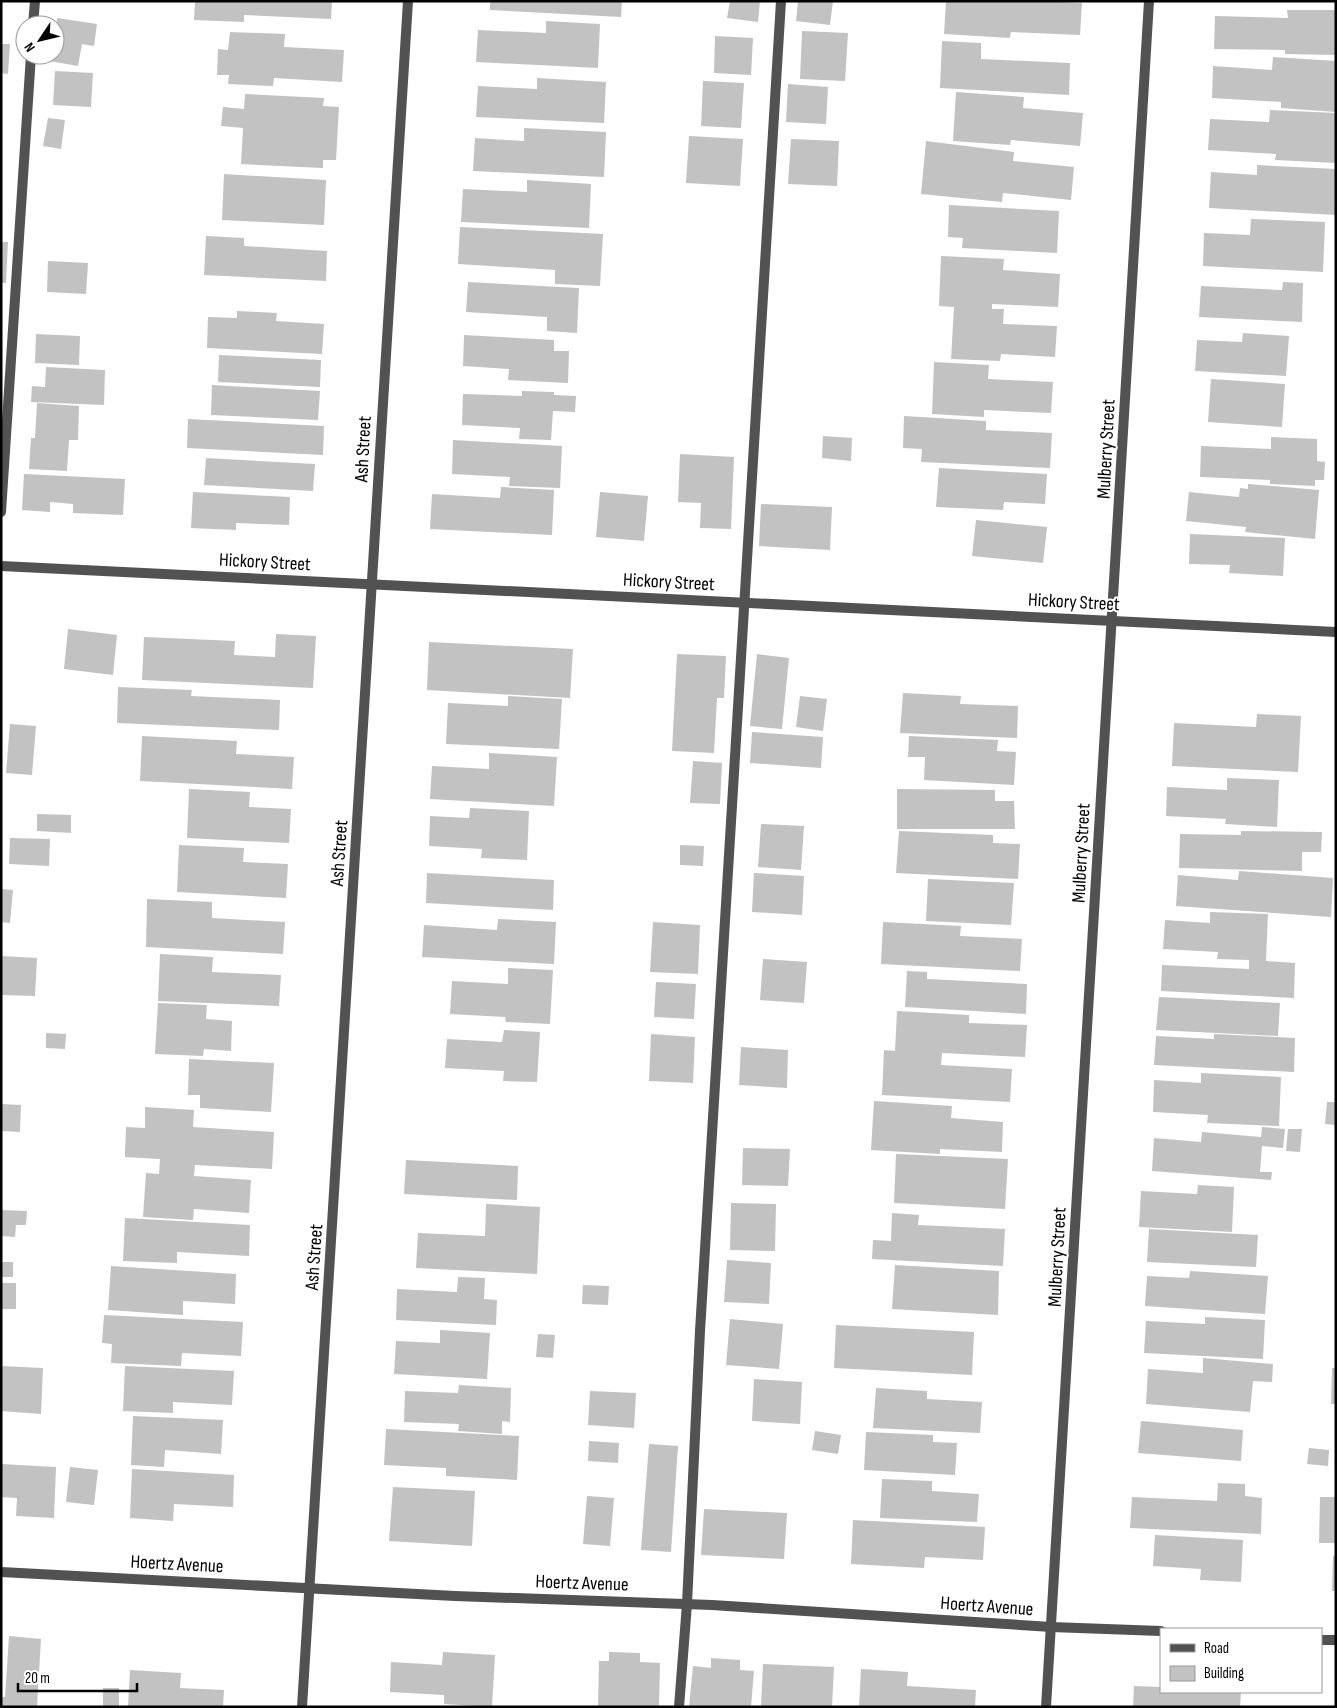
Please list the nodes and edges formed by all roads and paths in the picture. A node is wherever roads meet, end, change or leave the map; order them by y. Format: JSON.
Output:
{"nodes":[{"id":1,"x":35,"y":1,"type":"edge"},
{"id":2,"x":408,"y":1,"type":"edge"},
{"id":3,"x":781,"y":1,"type":"edge"},
{"id":4,"x":1149,"y":1,"type":"edge"},
{"id":5,"x":34,"y":15,"type":"edge"},
{"id":6,"x":30,"y":65,"type":"edge"},
{"id":7,"x":1,"y":512,"type":"edge"},
{"id":8,"x":1,"y":566,"type":"edge"},
{"id":9,"x":372,"y":584,"type":"junction"},
{"id":10,"x":745,"y":603,"type":"junction"},
{"id":11,"x":1112,"y":621,"type":"junction"},
{"id":12,"x":1336,"y":632,"type":"edge"},
{"id":13,"x":1,"y":1572,"type":"edge"},
{"id":14,"x":310,"y":1588,"type":"junction"},
{"id":15,"x":687,"y":1604,"type":"junction"},
{"id":16,"x":1050,"y":1627,"type":"junction"},
{"id":17,"x":1160,"y":1631,"type":"edge"},
{"id":18,"x":1322,"y":1640,"type":"edge"},
{"id":19,"x":1336,"y":1640,"type":"edge"},
{"id":20,"x":302,"y":1707,"type":"edge"},
{"id":21,"x":679,"y":1707,"type":"edge"},
{"id":22,"x":1046,"y":1707,"type":"edge"}],
"edges":[{"from":1,"to":5,"type":"street"},
{"from":2,"to":9,"type":"street","name":"Ash Street"},
{"from":3,"to":10,"type":"street"},
{"from":4,"to":11,"type":"street","name":"Mulberry Street"},
{"from":6,"to":7,"type":"street"},
{"from":8,"to":9,"type":"street","name":"Hickory Street"},
{"from":9,"to":10,"type":"street","name":"Hickory Street"},
{"from":9,"to":14,"type":"street","name":"Ash Street"},
{"from":10,"to":11,"type":"street","name":"Hickory Street"},
{"from":10,"to":15,"type":"street"},
{"from":11,"to":12,"type":"street","name":"Hickory Street"},
{"from":11,"to":16,"type":"street","name":"Mulberry Street"},
{"from":13,"to":14,"type":"street","name":"Hoertz Avenue"},
{"from":14,"to":15,"type":"street","name":"Hoertz Avenue"},
{"from":14,"to":20,"type":"street","name":"Ash Street"},
{"from":15,"to":16,"type":"street","name":"Hoertz Avenue"},
{"from":15,"to":21,"type":"street"},
{"from":16,"to":17,"type":"street","name":"Hoertz Avenue"},
{"from":16,"to":22,"type":"street","name":"Mulberry Street"},
{"from":18,"to":19,"type":"street"}]}
